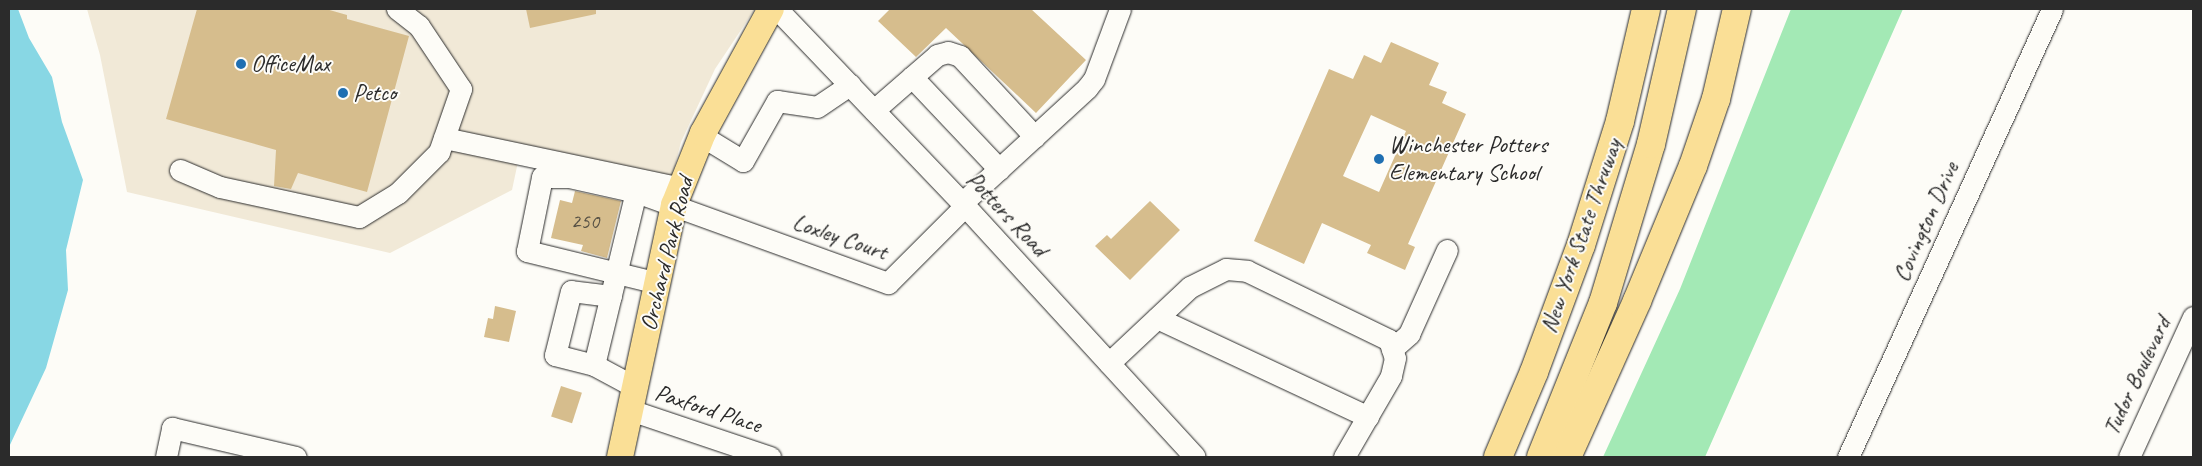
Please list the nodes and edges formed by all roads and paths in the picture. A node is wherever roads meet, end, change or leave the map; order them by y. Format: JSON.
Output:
{"nodes":[{"id":1,"x":397,"y":9,"type":"edge"},
{"id":2,"x":771,"y":9,"type":"edge"},
{"id":3,"x":777,"y":9,"type":"edge"},
{"id":4,"x":1120,"y":9,"type":"edge"},
{"id":5,"x":1632,"y":9,"type":"edge"},
{"id":6,"x":1646,"y":9,"type":"edge"},
{"id":7,"x":1682,"y":9,"type":"edge"},
{"id":8,"x":1737,"y":9,"type":"edge"},
{"id":9,"x":2052,"y":9,"type":"edge"},
{"id":10,"x":912,"y":77,"type":"junction"},
{"id":11,"x":850,"y":85,"type":"junction"},
{"id":12,"x":874,"y":110,"type":"junction"},
{"id":13,"x":1620,"y":121,"type":"junction"},
{"id":14,"x":702,"y":136,"type":"junction"},
{"id":15,"x":1035,"y":137,"type":"junction"},
{"id":16,"x":444,"y":138,"type":"junction"},
{"id":17,"x":999,"y":168,"type":"junction"},
{"id":18,"x":180,"y":170,"type":"dead end"},
{"id":19,"x":636,"y":192,"type":"junction"},
{"id":20,"x":678,"y":197,"type":"junction"},
{"id":21,"x":963,"y":205,"type":"junction"},
{"id":22,"x":1447,"y":250,"type":"dead end"},
{"id":23,"x":616,"y":274,"type":"junction"},
{"id":24,"x":658,"y":283,"type":"junction"},
{"id":25,"x":611,"y":296,"type":"junction"},
{"id":26,"x":2193,"y":317,"type":"edge"},
{"id":27,"x":1157,"y":318,"type":"junction"},
{"id":28,"x":1392,"y":349,"type":"junction"},
{"id":29,"x":1109,"y":364,"type":"junction"},
{"id":30,"x":594,"y":365,"type":"junction"},
{"id":31,"x":633,"y":399,"type":"junction"},
{"id":32,"x":1368,"y":416,"type":"junction"},
{"id":33,"x":166,"y":457,"type":"edge"},
{"id":34,"x":296,"y":457,"type":"edge"},
{"id":35,"x":620,"y":457,"type":"edge"},
{"id":36,"x":770,"y":457,"type":"edge"},
{"id":37,"x":1195,"y":457,"type":"edge"},
{"id":38,"x":1344,"y":457,"type":"edge"},
{"id":39,"x":1498,"y":457,"type":"edge"},
{"id":40,"x":1541,"y":457,"type":"edge"},
{"id":41,"x":1566,"y":457,"type":"edge"},
{"id":42,"x":1848,"y":457,"type":"edge"},
{"id":43,"x":2129,"y":457,"type":"edge"}],
"edges":[{"from":1,"to":16,"type":"street"},
{"from":2,"to":14,"type":"main road","name":"Orchard Park Road"},
{"from":3,"to":11,"type":"street","name":"Potters Road"},
{"from":4,"to":15,"type":"street"},
{"from":5,"to":13,"type":"highway"},
{"from":6,"to":13,"type":"highway","name":"New York State Thruway"},
{"from":7,"to":40,"type":"highway","name":"New York State Thruway"},
{"from":8,"to":41,"type":"highway"},
{"from":9,"to":42,"type":"street","name":"Covington Drive"},
{"from":10,"to":12,"type":"street"},
{"from":10,"to":15,"type":"street"},
{"from":10,"to":17,"type":"street"},
{"from":11,"to":12,"type":"street","name":"Potters Road"},
{"from":11,"to":14,"type":"street"},
{"from":12,"to":21,"type":"street","name":"Potters Road"},
{"from":13,"to":39,"type":"highway","name":"New York State Thruway"},
{"from":14,"to":20,"type":"main road","name":"Orchard Park Road"},
{"from":15,"to":17,"type":"street"},
{"from":16,"to":18,"type":"street"},
{"from":16,"to":20,"type":"street"},
{"from":17,"to":21,"type":"street"},
{"from":19,"to":20,"type":"street"},
{"from":19,"to":23,"type":"street"},
{"from":19,"to":23,"type":"street"},
{"from":20,"to":21,"type":"street","name":"Loxley Court"},
{"from":20,"to":24,"type":"main road","name":"Orchard Park Road"},
{"from":21,"to":29,"type":"street","name":"Potters Road"},
{"from":22,"to":28,"type":"street"},
{"from":23,"to":24,"type":"street"},
{"from":23,"to":25,"type":"street"},
{"from":24,"to":31,"type":"main road","name":"Orchard Park Road"},
{"from":25,"to":30,"type":"street"},
{"from":25,"to":30,"type":"street","name":"Paxford Place"},
{"from":26,"to":43,"type":"street","name":"Tudor Boulevard"},
{"from":27,"to":28,"type":"street"},
{"from":27,"to":29,"type":"street"},
{"from":27,"to":32,"type":"street"},
{"from":28,"to":32,"type":"street"},
{"from":29,"to":37,"type":"street","name":"Potters Road"},
{"from":30,"to":31,"type":"street","name":"Paxford Place"},
{"from":31,"to":35,"type":"main road","name":"Orchard Park Road"},
{"from":31,"to":36,"type":"street","name":"Paxford Place"},
{"from":32,"to":38,"type":"street"},
{"from":33,"to":34,"type":"street"}]}
